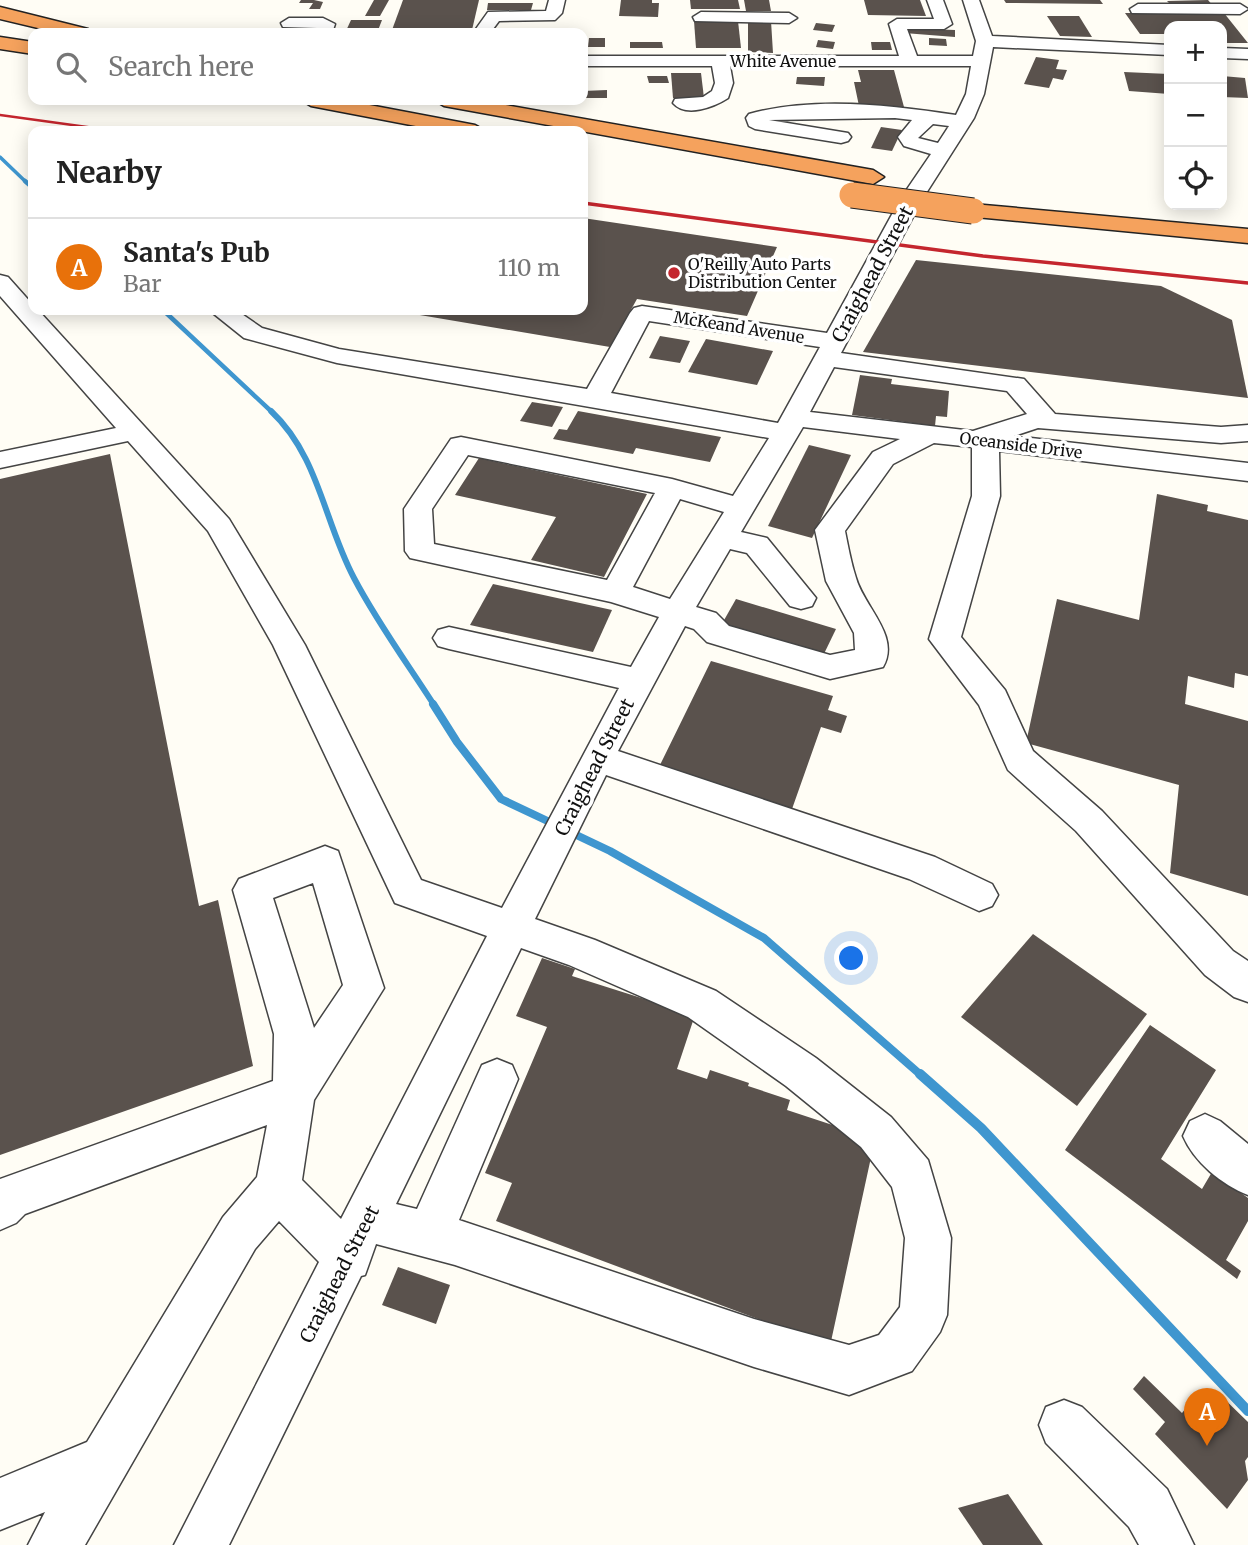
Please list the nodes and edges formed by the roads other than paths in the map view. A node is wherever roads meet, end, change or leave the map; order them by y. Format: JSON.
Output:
{"nodes":[{"id":1,"x":556,"y":0,"type":"edge"},
{"id":2,"x":784,"y":0,"type":"edge"},
{"id":3,"x":935,"y":0,"type":"edge"},
{"id":4,"x":1138,"y":9,"type":"dead end"},
{"id":5,"x":1242,"y":10,"type":"edge"},
{"id":6,"x":0,"y":16,"type":"edge"},
{"id":7,"x":701,"y":16,"type":"dead end"},
{"id":8,"x":789,"y":18,"type":"junction"},
{"id":9,"x":942,"y":19,"type":"junction"},
{"id":10,"x":289,"y":22,"type":"edge"},
{"id":11,"x":56,"y":28,"type":"edge"},
{"id":12,"x":326,"y":28,"type":"edge"},
{"id":13,"x":486,"y":28,"type":"edge"},
{"id":14,"x":979,"y":30,"type":"edge"},
{"id":15,"x":0,"y":42,"type":"edge"},
{"id":16,"x":28,"y":46,"type":"edge"},
{"id":17,"x":1094,"y":46,"type":"junction"},
{"id":18,"x":1164,"y":50,"type":"edge"},
{"id":19,"x":1227,"y":53,"type":"edge"},
{"id":20,"x":1248,"y":54,"type":"edge"},
{"id":21,"x":588,"y":61,"type":"edge"},
{"id":22,"x":712,"y":61,"type":"junction"},
{"id":23,"x":799,"y":61,"type":"junction"},
{"id":24,"x":910,"y":61,"type":"junction"},
{"id":25,"x":1103,"y":63,"type":"dead end"},
{"id":26,"x":682,"y":103,"type":"dead end"},
{"id":27,"x":338,"y":105,"type":"edge"},
{"id":28,"x":472,"y":105,"type":"edge"},
{"id":29,"x":823,"y":121,"type":"dead end"},
{"id":30,"x":961,"y":122,"type":"junction"},
{"id":31,"x":922,"y":123,"type":"junction"},
{"id":32,"x":449,"y":126,"type":"edge"},
{"id":33,"x":841,"y":137,"type":"dead end"},
{"id":34,"x":943,"y":151,"type":"junction"},
{"id":35,"x":826,"y":191,"type":"dead end"},
{"id":36,"x":973,"y":200,"type":"junction"},
{"id":37,"x":1248,"y":214,"type":"edge"},
{"id":38,"x":1248,"y":236,"type":"edge"},
{"id":39,"x":0,"y":282,"type":"edge"},
{"id":40,"x":28,"y":313,"type":"edge"},
{"id":41,"x":29,"y":315,"type":"edge"},
{"id":42,"x":228,"y":315,"type":"edge"},
{"id":43,"x":831,"y":350,"type":"junction"},
{"id":44,"x":594,"y":398,"type":"junction"},
{"id":45,"x":1046,"y":420,"type":"junction"},
{"id":46,"x":791,"y":425,"type":"junction"},
{"id":47,"x":134,"y":432,"type":"junction"},
{"id":48,"x":1248,"y":433,"type":"edge"},
{"id":49,"x":929,"y":434,"type":"junction"},
{"id":50,"x":980,"y":440,"type":"junction"},
{"id":51,"x":0,"y":460,"type":"edge"},
{"id":52,"x":1248,"y":472,"type":"edge"},
{"id":53,"x":672,"y":488,"type":"junction"},
{"id":54,"x":742,"y":508,"type":"junction"},
{"id":55,"x":724,"y":538,"type":"junction"},
{"id":56,"x":615,"y":592,"type":"junction"},
{"id":57,"x":801,"y":598,"type":"dead end"},
{"id":58,"x":671,"y":622,"type":"junction"},
{"id":59,"x":449,"y":638,"type":"dead end"},
{"id":60,"x":722,"y":652,"type":"dead end"},
{"id":61,"x":639,"y":681,"type":"junction"},
{"id":62,"x":593,"y":766,"type":"junction"},
{"id":63,"x":978,"y":895,"type":"dead end"},
{"id":64,"x":517,"y":916,"type":"junction"},
{"id":65,"x":1248,"y":984,"type":"edge"},
{"id":66,"x":497,"y":1079,"type":"dead end"},
{"id":67,"x":294,"y":1094,"type":"junction"},
{"id":68,"x":1205,"y":1136,"type":"dead end"},
{"id":69,"x":1248,"y":1173,"type":"edge"},
{"id":70,"x":278,"y":1188,"type":"junction"},
{"id":71,"x":5,"y":1202,"type":"edge"},
{"id":72,"x":429,"y":1236,"type":"junction"},
{"id":73,"x":357,"y":1239,"type":"junction"},
{"id":74,"x":1063,"y":1425,"type":"dead end"},
{"id":75,"x":105,"y":1460,"type":"junction"},
{"id":76,"x":0,"y":1504,"type":"edge"},
{"id":77,"x":55,"y":1545,"type":"edge"},
{"id":78,"x":201,"y":1545,"type":"edge"},
{"id":79,"x":1167,"y":1545,"type":"edge"}],
"edges":[{"from":1,"to":13,"type":"street"},
{"from":2,"to":8,"type":"street"},
{"from":3,"to":9,"type":"street"},
{"from":4,"to":5,"type":"street"},
{"from":6,"to":11,"type":"highway"},
{"from":7,"to":8,"type":"street"},
{"from":8,"to":23,"type":"street"},
{"from":9,"to":14,"type":"street"},
{"from":9,"to":24,"type":"street"},
{"from":10,"to":12,"type":"street"},
{"from":14,"to":17,"type":"street","name":"White Avenue"},
{"from":14,"to":24,"type":"street","name":"White Avenue"},
{"from":14,"to":30,"type":"street","name":"Craighead Street"},
{"from":15,"to":16,"type":"highway"},
{"from":17,"to":18,"type":"street","name":"White Avenue"},
{"from":17,"to":25,"type":"street"},
{"from":19,"to":20,"type":"street"},
{"from":21,"to":22,"type":"street","name":"White Avenue"},
{"from":22,"to":23,"type":"street","name":"White Avenue"},
{"from":22,"to":26,"type":"street"},
{"from":23,"to":24,"type":"street","name":"White Avenue"},
{"from":27,"to":32,"type":"highway"},
{"from":28,"to":36,"type":"highway"},
{"from":29,"to":31,"type":"street"},
{"from":30,"to":31,"type":"street"},
{"from":30,"to":34,"type":"street","name":"Craighead Street"},
{"from":31,"to":33,"type":"street"},
{"from":31,"to":34,"type":"street"},
{"from":34,"to":43,"type":"street","name":"Craighead Street"},
{"from":35,"to":36,"type":"highway","bridge":true},
{"from":36,"to":37,"type":"highway"},
{"from":36,"to":38,"type":"highway"},
{"from":39,"to":40,"type":"street"},
{"from":41,"to":47,"type":"street"},
{"from":42,"to":44,"type":"street","name":"Oceanside Drive"},
{"from":43,"to":44,"type":"street","name":"McKeand Avenue"},
{"from":43,"to":45,"type":"street","name":"McKeand Avenue"},
{"from":43,"to":46,"type":"street","name":"Craighead Street"},
{"from":44,"to":46,"type":"street","name":"Oceanside Drive"},
{"from":45,"to":48,"type":"street"},
{"from":45,"to":50,"type":"street"},
{"from":46,"to":49,"type":"street","name":"Oceanside Drive"},
{"from":46,"to":54,"type":"street","name":"Craighead Street"},
{"from":47,"to":51,"type":"street"},
{"from":47,"to":64,"type":"street"},
{"from":49,"to":50,"type":"street","name":"Oceanside Drive"},
{"from":49,"to":58,"type":"street"},
{"from":50,"to":52,"type":"street","name":"Oceanside Drive"},
{"from":50,"to":65,"type":"street"},
{"from":53,"to":54,"type":"street"},
{"from":53,"to":56,"type":"street"},
{"from":53,"to":56,"type":"street"},
{"from":54,"to":55,"type":"street","name":"Craighead Street"},
{"from":55,"to":57,"type":"street"},
{"from":55,"to":58,"type":"street","name":"Craighead Street"},
{"from":56,"to":58,"type":"street"},
{"from":58,"to":60,"type":"street"},
{"from":58,"to":61,"type":"street","name":"Craighead Street"},
{"from":59,"to":61,"type":"street"},
{"from":61,"to":62,"type":"street","name":"Craighead Street"},
{"from":62,"to":63,"type":"street"},
{"from":62,"to":64,"type":"street","name":"Craighead Street"},
{"from":64,"to":72,"type":"street"},
{"from":64,"to":73,"type":"street","name":"Craighead Street"},
{"from":66,"to":72,"type":"street"},
{"from":67,"to":67,"type":"street"},
{"from":67,"to":70,"type":"street"},
{"from":67,"to":71,"type":"street"},
{"from":68,"to":69,"type":"street"},
{"from":70,"to":73,"type":"street"},
{"from":70,"to":75,"type":"street"},
{"from":72,"to":73,"type":"street"},
{"from":73,"to":78,"type":"street","name":"Craighead Street"},
{"from":74,"to":79,"type":"street"},
{"from":75,"to":76,"type":"street"},
{"from":75,"to":77,"type":"street"}]}
